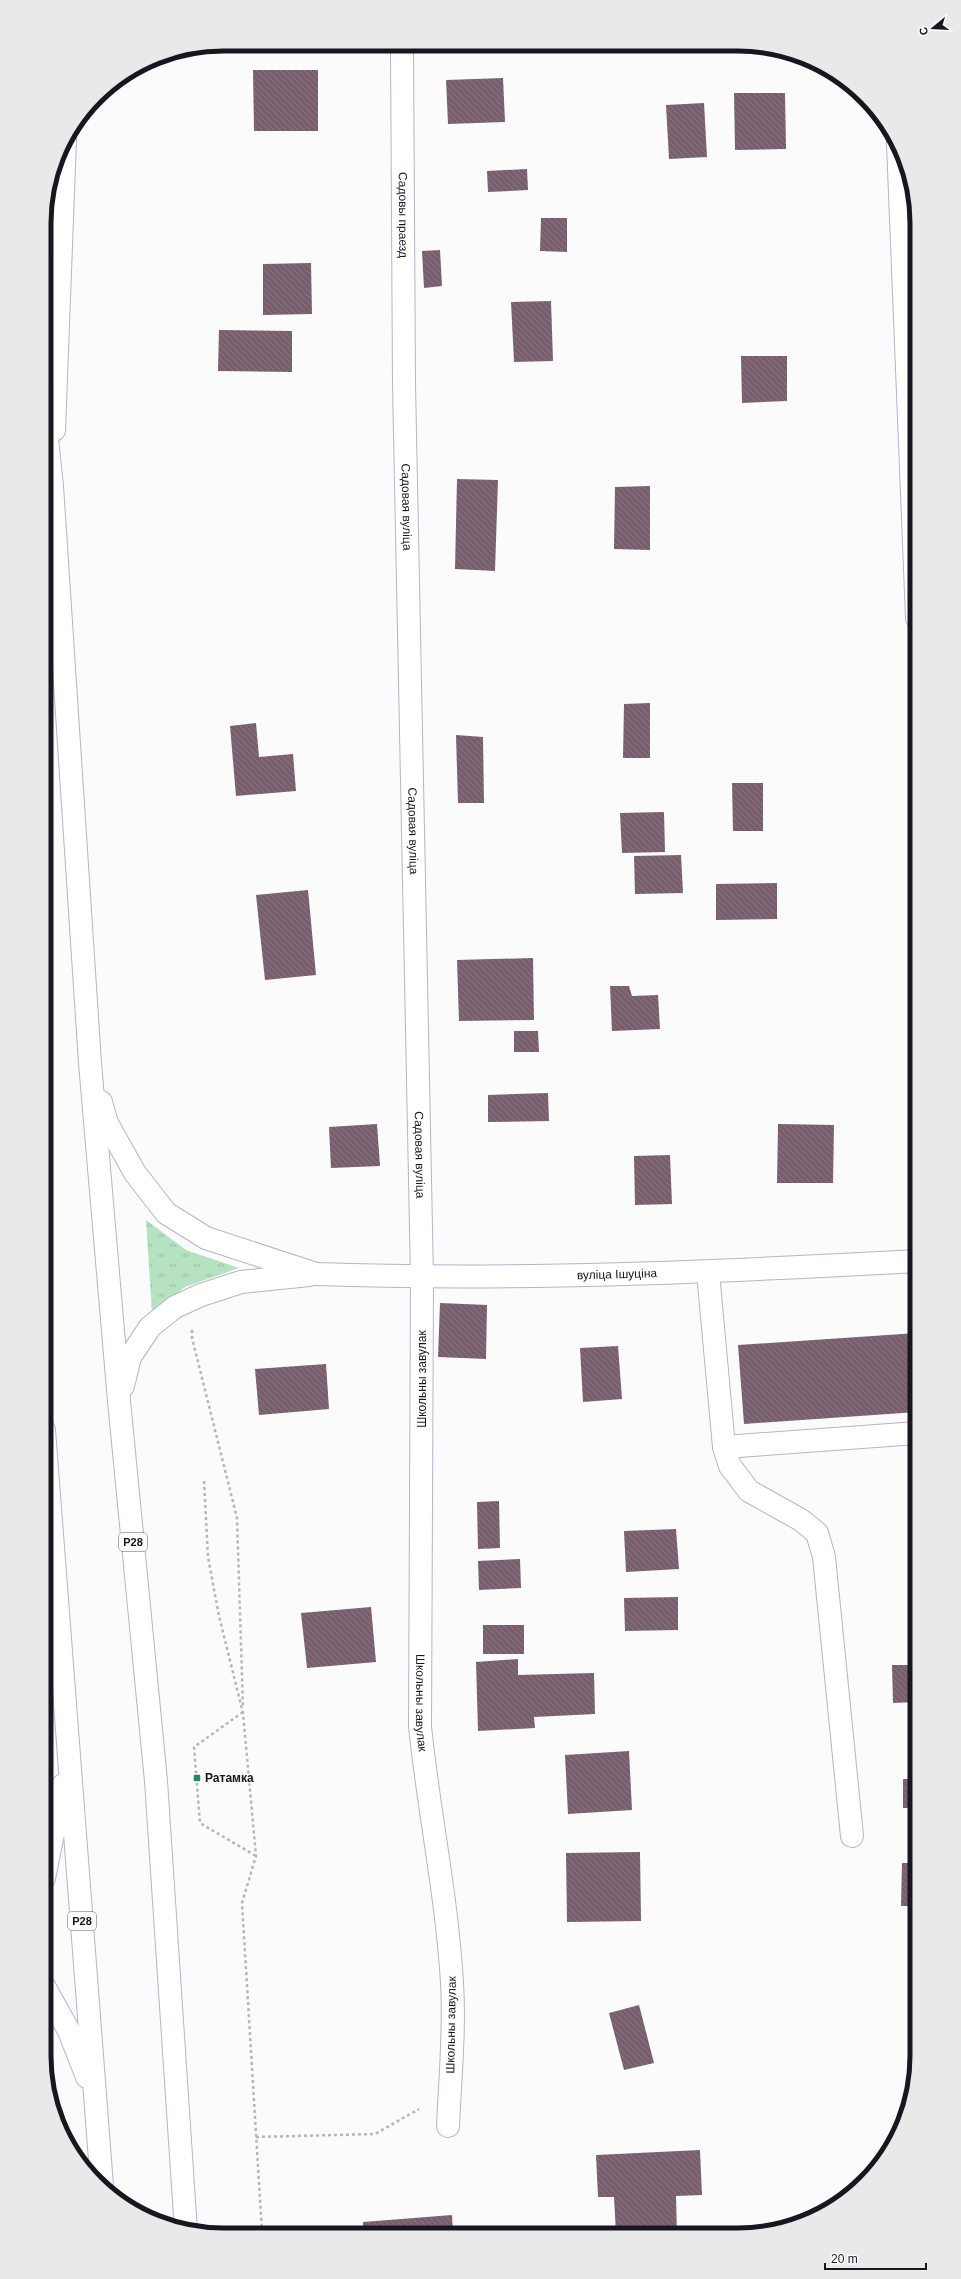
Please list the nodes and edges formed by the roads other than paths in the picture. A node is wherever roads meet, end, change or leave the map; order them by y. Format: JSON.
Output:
{"nodes":[{"id":1,"x":402,"y":51,"type":"edge"},
{"id":2,"x":64,"y":156,"type":"edge"},
{"id":3,"x":899,"y":162,"type":"edge"},
{"id":4,"x":404,"y":384,"type":"joint"},
{"id":5,"x":910,"y":443,"type":"edge"},
{"id":6,"x":51,"y":477,"type":"edge"},
{"id":7,"x":52,"y":486,"type":"junction"},
{"id":8,"x":90,"y":1063,"type":"junction"},
{"id":9,"x":910,"y":1261,"type":"edge"},
{"id":10,"x":708,"y":1272,"type":"junction"},
{"id":11,"x":316,"y":1274,"type":"junction"},
{"id":12,"x":422,"y":1278,"type":"junction"},
{"id":13,"x":119,"y":1401,"type":"junction"},
{"id":14,"x":910,"y":1434,"type":"edge"},
{"id":15,"x":724,"y":1448,"type":"junction"},
{"id":16,"x":51,"y":1524,"type":"edge"},
{"id":17,"x":67,"y":1740,"type":"junction"},
{"id":18,"x":852,"y":1836,"type":"dead end"},
{"id":19,"x":51,"y":1846,"type":"edge"},
{"id":20,"x":51,"y":1999,"type":"edge"},
{"id":21,"x":96,"y":2102,"type":"junction"},
{"id":22,"x":448,"y":2126,"type":"dead end"},
{"id":23,"x":101,"y":2178,"type":"edge"},
{"id":24,"x":186,"y":2224,"type":"edge"}],
"edges":[{"from":1,"to":4,"type":"main road","name":"Садовы праезд"},
{"from":2,"to":7,"type":"main road"},
{"from":3,"to":5,"type":"main road"},
{"from":4,"to":12,"type":"main road","name":"Садовая вуліца"},
{"from":6,"to":7,"type":"main road","number":"Р28"},
{"from":7,"to":8,"type":"main road","number":"Р28"},
{"from":8,"to":11,"type":"main road"},
{"from":8,"to":13,"type":"main road","number":"Р28"},
{"from":9,"to":10,"type":"main road","name":"вуліца Ішуціна"},
{"from":10,"to":12,"type":"main road","name":"вуліца Ішуціна"},
{"from":10,"to":15,"type":"main road"},
{"from":11,"to":12,"type":"main road","name":"вуліца Ішуціна"},
{"from":11,"to":13,"type":"main road"},
{"from":12,"to":22,"type":"main road","name":"Школьны завулак"},
{"from":13,"to":24,"type":"main road","number":"Р28"},
{"from":14,"to":15,"type":"main road"},
{"from":15,"to":18,"type":"main road"},
{"from":16,"to":17,"type":"main road","number":"Р28"},
{"from":17,"to":19,"type":"main road"},
{"from":17,"to":21,"type":"main road","number":"Р28"},
{"from":20,"to":21,"type":"main road"},
{"from":21,"to":23,"type":"main road","number":"Р28"}]}
